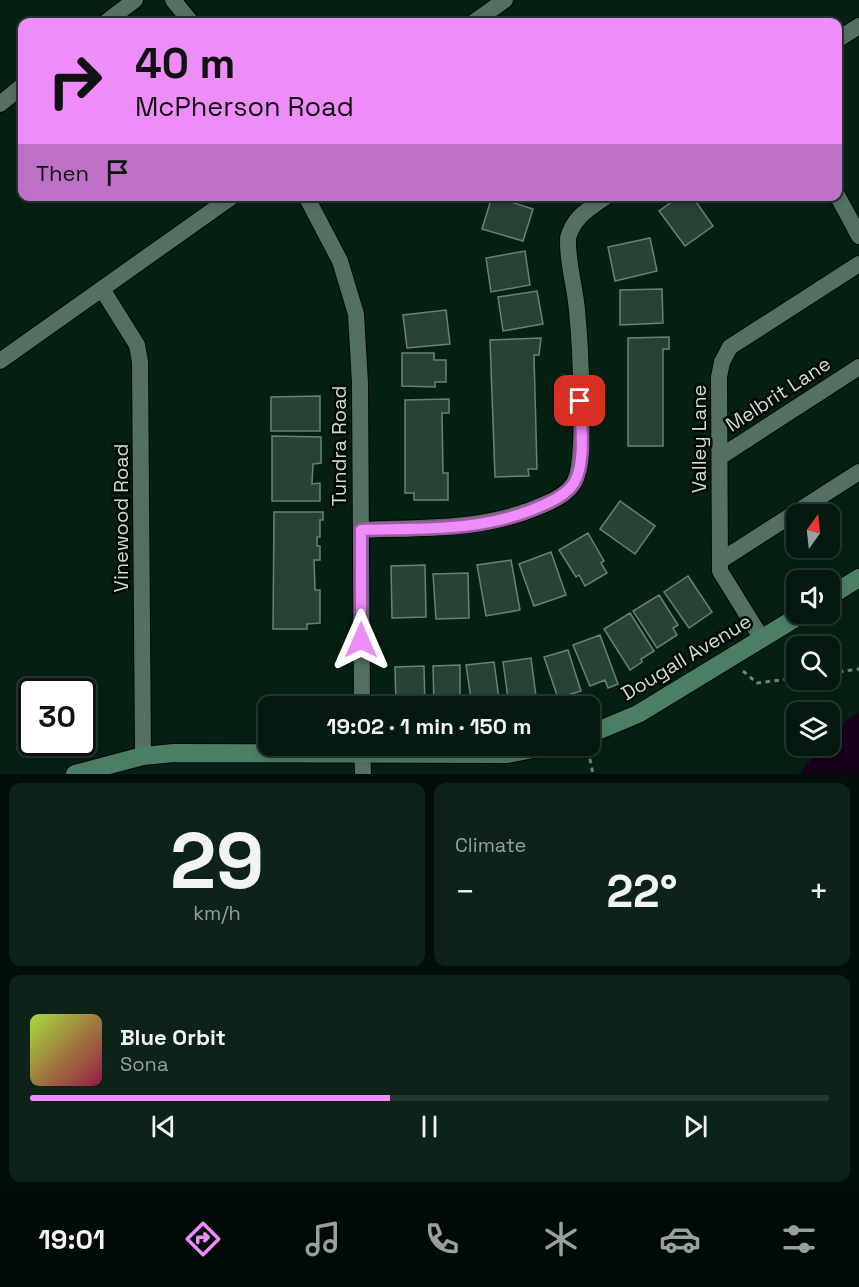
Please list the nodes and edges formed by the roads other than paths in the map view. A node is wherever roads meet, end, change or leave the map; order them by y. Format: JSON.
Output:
{"nodes":[{"id":1,"x":135,"y":0,"type":"edge"},
{"id":2,"x":172,"y":0,"type":"edge"},
{"id":3,"x":505,"y":0,"type":"edge"},
{"id":4,"x":111,"y":18,"type":"edge"},
{"id":5,"x":188,"y":18,"type":"edge"},
{"id":6,"x":480,"y":18,"type":"edge"},
{"id":7,"x":859,"y":26,"type":"edge"},
{"id":8,"x":842,"y":37,"type":"edge"},
{"id":9,"x":18,"y":89,"type":"edge"},
{"id":10,"x":0,"y":104,"type":"edge"},
{"id":11,"x":225,"y":201,"type":"edge"},
{"id":12,"x":309,"y":201,"type":"edge"},
{"id":13,"x":600,"y":201,"type":"edge"},
{"id":14,"x":840,"y":201,"type":"edge"},
{"id":15,"x":859,"y":236,"type":"edge"},
{"id":16,"x":859,"y":264,"type":"edge"},
{"id":17,"x":102,"y":289,"type":"junction"},
{"id":18,"x":0,"y":361,"type":"edge"},
{"id":19,"x":859,"y":367,"type":"edge"},
{"id":20,"x":720,"y":457,"type":"junction"},
{"id":21,"x":859,"y":472,"type":"edge"},
{"id":22,"x":361,"y":530,"type":"junction"},
{"id":23,"x":720,"y":561,"type":"junction"},
{"id":24,"x":859,"y":578,"type":"edge"},
{"id":25,"x":840,"y":590,"type":"edge"},
{"id":26,"x":786,"y":624,"type":"edge"},
{"id":27,"x":762,"y":639,"type":"junction"},
{"id":28,"x":362,"y":696,"type":"edge"},
{"id":29,"x":600,"y":730,"type":"edge"},
{"id":30,"x":258,"y":751,"type":"edge"},
{"id":31,"x":143,"y":756,"type":"junction"},
{"id":32,"x":362,"y":756,"type":"edge"},
{"id":33,"x":75,"y":774,"type":"edge"},
{"id":34,"x":363,"y":774,"type":"edge"}],
"edges":[{"from":1,"to":4,"type":"street"},
{"from":2,"to":5,"type":"street"},
{"from":3,"to":6,"type":"street"},
{"from":7,"to":8,"type":"street"},
{"from":9,"to":10,"type":"street"},
{"from":11,"to":17,"type":"street"},
{"from":12,"to":22,"type":"street","name":"Tundra Road"},
{"from":13,"to":22,"type":"street"},
{"from":14,"to":15,"type":"street"},
{"from":16,"to":20,"type":"street","name":"Valley Lane"},
{"from":17,"to":18,"type":"street"},
{"from":17,"to":31,"type":"street","name":"Vinewood Road"},
{"from":19,"to":20,"type":"street","name":"Melbrit Lane"},
{"from":20,"to":23,"type":"street","name":"Valley Lane"},
{"from":21,"to":23,"type":"street"},
{"from":22,"to":28,"type":"street","name":"Tundra Road"},
{"from":23,"to":27,"type":"street","name":"Valley Lane"},
{"from":24,"to":25,"type":"street"},
{"from":26,"to":27,"type":"street","name":"Dougall Avenue"},
{"from":27,"to":29,"type":"street","name":"Dougall Avenue"},
{"from":30,"to":31,"type":"street"},
{"from":31,"to":33,"type":"street"},
{"from":32,"to":34,"type":"street"}]}
